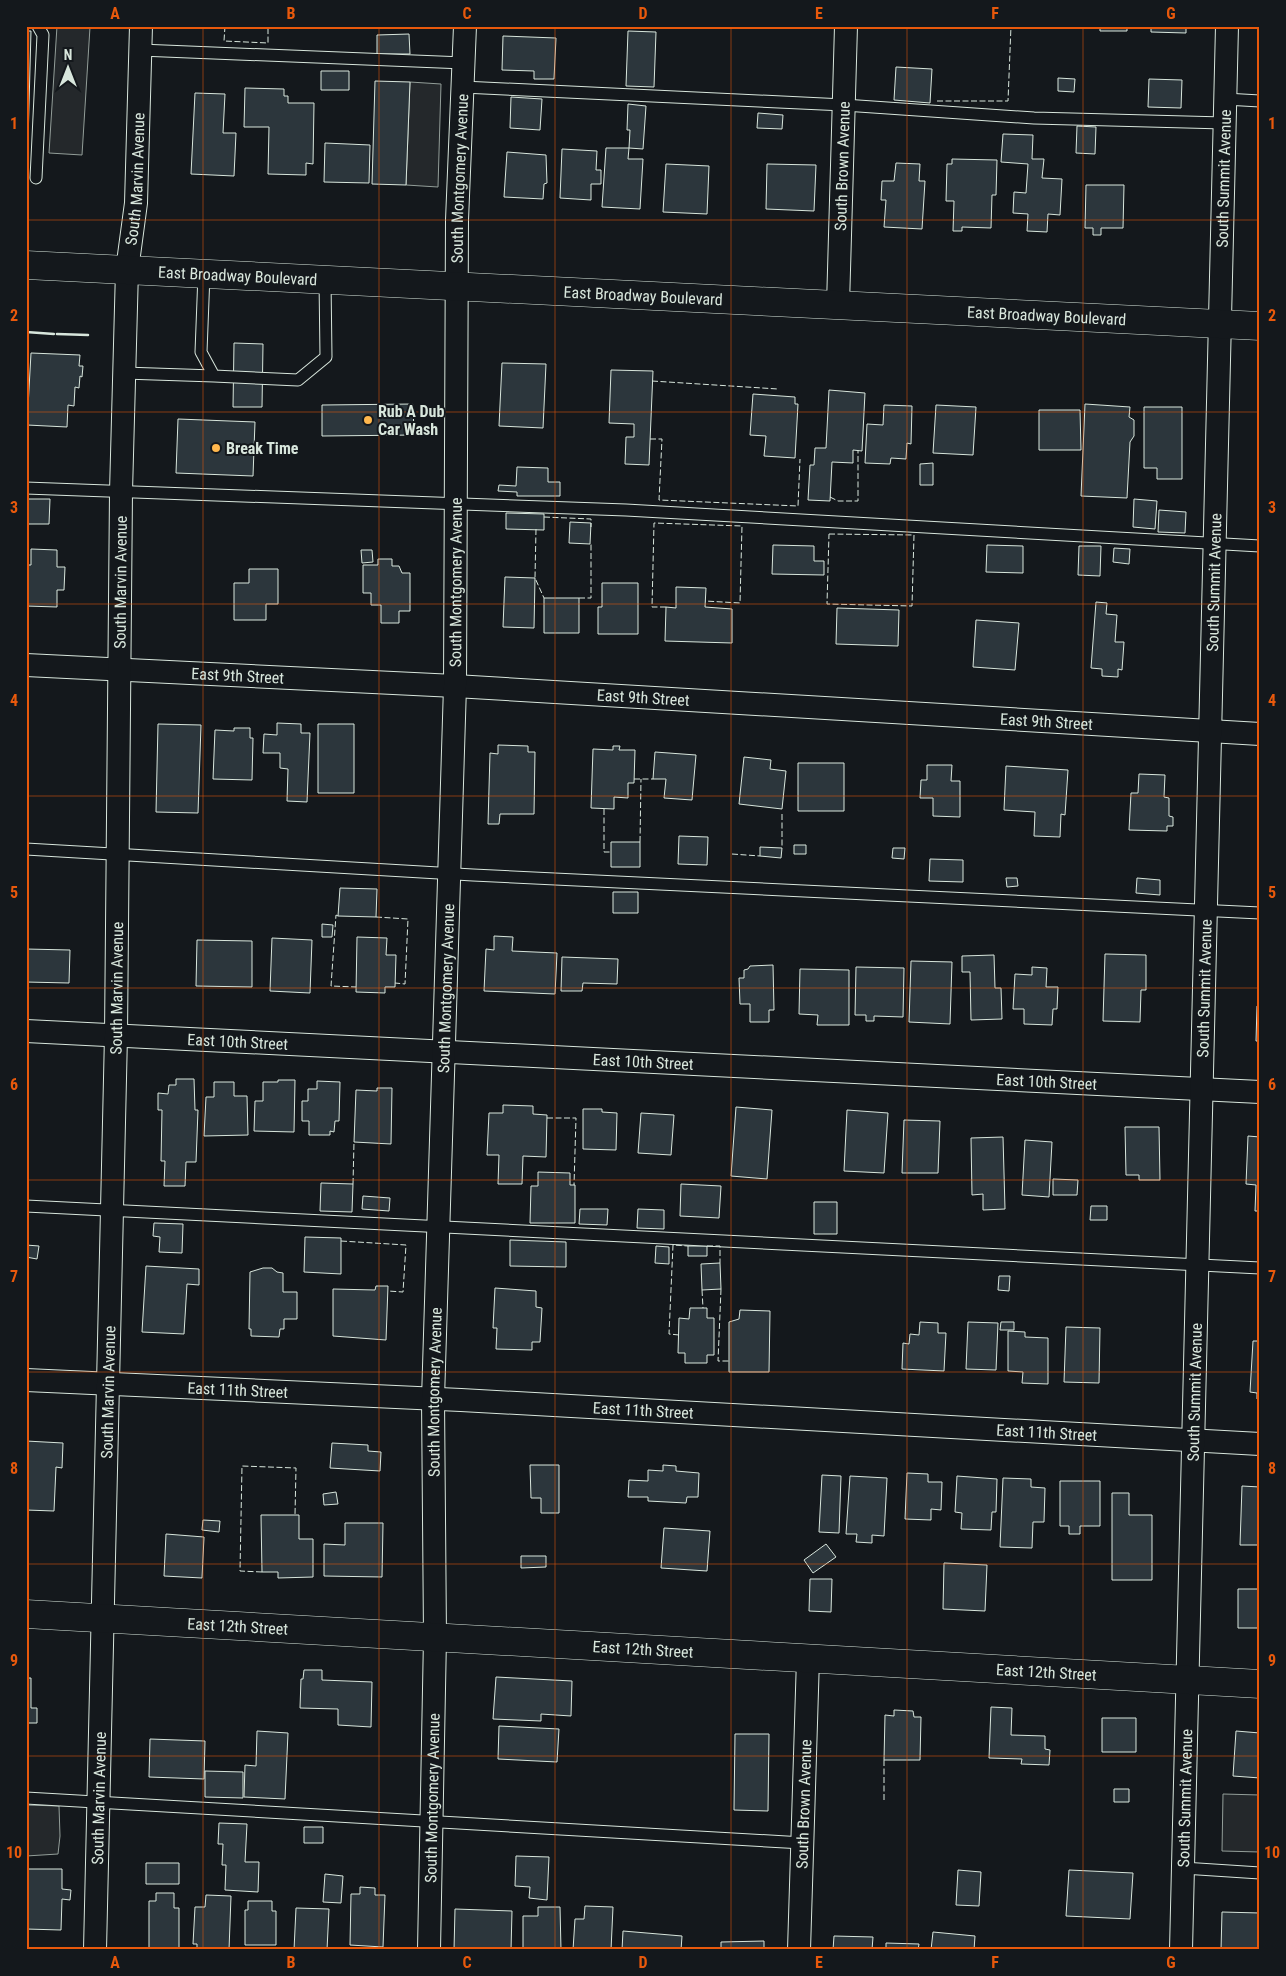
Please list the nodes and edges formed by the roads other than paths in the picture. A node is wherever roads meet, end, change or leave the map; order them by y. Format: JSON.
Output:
{"nodes":[{"id":1,"x":38,"y":26,"type":"edge"},
{"id":2,"x":140,"y":26,"type":"edge"},
{"id":3,"x":465,"y":26,"type":"edge"},
{"id":4,"x":846,"y":26,"type":"edge"},
{"id":5,"x":1227,"y":26,"type":"edge"},
{"id":6,"x":140,"y":50,"type":"junction"},
{"id":7,"x":464,"y":63,"type":"junction"},
{"id":8,"x":463,"y":87,"type":"junction"},
{"id":9,"x":1225,"y":99,"type":"junction"},
{"id":10,"x":1260,"y":101,"type":"edge"},
{"id":11,"x":844,"y":105,"type":"junction"},
{"id":12,"x":1224,"y":123,"type":"junction"},
{"id":13,"x":36,"y":178,"type":"dead end"},
{"id":14,"x":26,"y":266,"type":"edge"},
{"id":15,"x":127,"y":270,"type":"junction"},
{"id":16,"x":204,"y":274,"type":"junction"},
{"id":17,"x":325,"y":280,"type":"junction"},
{"id":18,"x":456,"y":287,"type":"junction"},
{"id":19,"x":838,"y":305,"type":"junction"},
{"id":20,"x":1219,"y":324,"type":"junction"},
{"id":21,"x":1260,"y":326,"type":"edge"},
{"id":22,"x":124,"y":373,"type":"junction"},
{"id":23,"x":214,"y":376,"type":"junction"},
{"id":24,"x":26,"y":488,"type":"edge"},
{"id":25,"x":121,"y":492,"type":"junction"},
{"id":26,"x":457,"y":504,"type":"junction"},
{"id":27,"x":1214,"y":544,"type":"junction"},
{"id":28,"x":1260,"y":546,"type":"edge"},
{"id":29,"x":26,"y":665,"type":"edge"},
{"id":30,"x":118,"y":670,"type":"junction"},
{"id":31,"x":455,"y":686,"type":"junction"},
{"id":32,"x":1210,"y":732,"type":"junction"},
{"id":33,"x":1260,"y":734,"type":"edge"},
{"id":34,"x":26,"y":849,"type":"edge"},
{"id":35,"x":116,"y":853,"type":"junction"},
{"id":36,"x":448,"y":873,"type":"junction"},
{"id":37,"x":1206,"y":911,"type":"junction"},
{"id":38,"x":1260,"y":914,"type":"edge"},
{"id":39,"x":26,"y":1031,"type":"edge"},
{"id":40,"x":116,"y":1035,"type":"junction"},
{"id":41,"x":444,"y":1050,"type":"junction"},
{"id":42,"x":1201,"y":1090,"type":"junction"},
{"id":43,"x":1260,"y":1092,"type":"edge"},
{"id":44,"x":26,"y":1206,"type":"edge"},
{"id":45,"x":111,"y":1209,"type":"junction"},
{"id":46,"x":438,"y":1225,"type":"junction"},
{"id":47,"x":1197,"y":1265,"type":"junction"},
{"id":48,"x":1260,"y":1268,"type":"edge"},
{"id":49,"x":26,"y":1380,"type":"edge"},
{"id":50,"x":108,"y":1382,"type":"junction"},
{"id":51,"x":433,"y":1399,"type":"junction"},
{"id":52,"x":1193,"y":1440,"type":"junction"},
{"id":53,"x":1260,"y":1444,"type":"edge"},
{"id":54,"x":26,"y":1614,"type":"edge"},
{"id":55,"x":103,"y":1618,"type":"junction"},
{"id":56,"x":435,"y":1637,"type":"junction"},
{"id":57,"x":808,"y":1658,"type":"junction"},
{"id":58,"x":1186,"y":1679,"type":"junction"},
{"id":59,"x":1260,"y":1684,"type":"edge"},
{"id":60,"x":26,"y":1798,"type":"edge"},
{"id":61,"x":98,"y":1802,"type":"junction"},
{"id":62,"x":432,"y":1820,"type":"junction"},
{"id":63,"x":802,"y":1843,"type":"junction"},
{"id":64,"x":1183,"y":1868,"type":"junction"},
{"id":65,"x":1260,"y":1873,"type":"edge"},
{"id":66,"x":96,"y":1950,"type":"edge"},
{"id":67,"x":429,"y":1950,"type":"edge"},
{"id":68,"x":799,"y":1950,"type":"edge"},
{"id":69,"x":1181,"y":1950,"type":"edge"}],
"edges":[{"from":1,"to":13,"type":"lane"},
{"from":2,"to":6,"type":"street","name":"South Marvin Avenue"},
{"from":3,"to":7,"type":"street","name":"South Montgomery Avenue"},
{"from":4,"to":11,"type":"street","name":"South Brown Avenue"},
{"from":5,"to":9,"type":"street","name":"South Summit Avenue"},
{"from":6,"to":7,"type":"lane"},
{"from":6,"to":15,"type":"street","name":"South Marvin Avenue"},
{"from":7,"to":8,"type":"street","name":"South Montgomery Avenue"},
{"from":8,"to":11,"type":"lane"},
{"from":8,"to":18,"type":"street","name":"South Montgomery Avenue"},
{"from":9,"to":10,"type":"lane"},
{"from":9,"to":12,"type":"street","name":"South Summit Avenue"},
{"from":11,"to":12,"type":"lane"},
{"from":11,"to":19,"type":"street","name":"South Brown Avenue"},
{"from":12,"to":20,"type":"street","name":"South Summit Avenue"},
{"from":14,"to":15,"type":"main road","name":"East Broadway Boulevard"},
{"from":15,"to":16,"type":"main road","name":"East Broadway Boulevard"},
{"from":15,"to":22,"type":"street","name":"South Marvin Avenue"},
{"from":16,"to":17,"type":"main road","name":"East Broadway Boulevard"},
{"from":16,"to":23,"type":"lane"},
{"from":17,"to":18,"type":"main road","name":"East Broadway Boulevard"},
{"from":17,"to":23,"type":"lane"},
{"from":18,"to":19,"type":"main road","name":"East Broadway Boulevard"},
{"from":18,"to":26,"type":"street","name":"South Montgomery Avenue"},
{"from":19,"to":20,"type":"main road","name":"East Broadway Boulevard"},
{"from":20,"to":21,"type":"main road","name":"East Broadway Boulevard"},
{"from":20,"to":27,"type":"street","name":"South Summit Avenue"},
{"from":22,"to":23,"type":"lane"},
{"from":22,"to":25,"type":"street","name":"South Marvin Avenue"},
{"from":24,"to":25,"type":"lane"},
{"from":25,"to":26,"type":"lane"},
{"from":25,"to":30,"type":"street","name":"South Marvin Avenue"},
{"from":26,"to":27,"type":"lane"},
{"from":26,"to":31,"type":"street","name":"South Montgomery Avenue"},
{"from":27,"to":28,"type":"lane"},
{"from":27,"to":32,"type":"street","name":"South Summit Avenue"},
{"from":29,"to":30,"type":"street","name":"East 9th Street"},
{"from":30,"to":31,"type":"street","name":"East 9th Street"},
{"from":30,"to":35,"type":"street","name":"South Marvin Avenue"},
{"from":31,"to":32,"type":"street","name":"East 9th Street"},
{"from":31,"to":36,"type":"street","name":"South Montgomery Avenue"},
{"from":32,"to":33,"type":"street","name":"East 9th Street"},
{"from":32,"to":37,"type":"street","name":"South Summit Avenue"},
{"from":34,"to":35,"type":"lane"},
{"from":35,"to":36,"type":"lane"},
{"from":35,"to":40,"type":"street","name":"South Marvin Avenue"},
{"from":36,"to":37,"type":"lane"},
{"from":36,"to":41,"type":"street","name":"South Montgomery Avenue"},
{"from":37,"to":38,"type":"lane"},
{"from":37,"to":42,"type":"street","name":"South Summit Avenue"},
{"from":39,"to":40,"type":"street","name":"East 10th Street"},
{"from":40,"to":41,"type":"street","name":"East 10th Street"},
{"from":40,"to":45,"type":"street","name":"South Marvin Avenue"},
{"from":41,"to":42,"type":"street","name":"East 10th Street"},
{"from":41,"to":46,"type":"street","name":"South Montgomery Avenue"},
{"from":42,"to":43,"type":"street","name":"East 10th Street"},
{"from":42,"to":47,"type":"street","name":"South Summit Avenue"},
{"from":44,"to":45,"type":"lane"},
{"from":45,"to":46,"type":"lane"},
{"from":45,"to":50,"type":"street","name":"South Marvin Avenue"},
{"from":46,"to":47,"type":"lane"},
{"from":46,"to":51,"type":"street","name":"South Montgomery Avenue"},
{"from":47,"to":48,"type":"lane"},
{"from":47,"to":52,"type":"street","name":"South Summit Avenue"},
{"from":49,"to":50,"type":"street","name":"East 11th Street"},
{"from":50,"to":51,"type":"street","name":"East 11th Street"},
{"from":50,"to":55,"type":"street","name":"South Marvin Avenue"},
{"from":51,"to":52,"type":"street","name":"East 11th Street"},
{"from":51,"to":56,"type":"street","name":"South Montgomery Avenue"},
{"from":52,"to":53,"type":"street","name":"East 11th Street"},
{"from":52,"to":58,"type":"street","name":"South Summit Avenue"},
{"from":54,"to":55,"type":"main road","name":"East 12th Street"},
{"from":55,"to":56,"type":"main road","name":"East 12th Street"},
{"from":55,"to":61,"type":"street","name":"South Marvin Avenue"},
{"from":56,"to":57,"type":"main road","name":"East 12th Street"},
{"from":56,"to":62,"type":"street","name":"South Montgomery Avenue"},
{"from":57,"to":58,"type":"main road","name":"East 12th Street"},
{"from":57,"to":63,"type":"street","name":"South Brown Avenue"},
{"from":58,"to":59,"type":"main road","name":"East 12th Street"},
{"from":58,"to":64,"type":"street","name":"South Summit Avenue"},
{"from":60,"to":61,"type":"lane"},
{"from":61,"to":62,"type":"lane"},
{"from":61,"to":66,"type":"street","name":"South Marvin Avenue"},
{"from":62,"to":63,"type":"lane"},
{"from":62,"to":67,"type":"street","name":"South Montgomery Avenue"},
{"from":63,"to":68,"type":"street","name":"South Brown Avenue"},
{"from":64,"to":65,"type":"lane"},
{"from":64,"to":69,"type":"street","name":"South Summit Avenue"}]}
